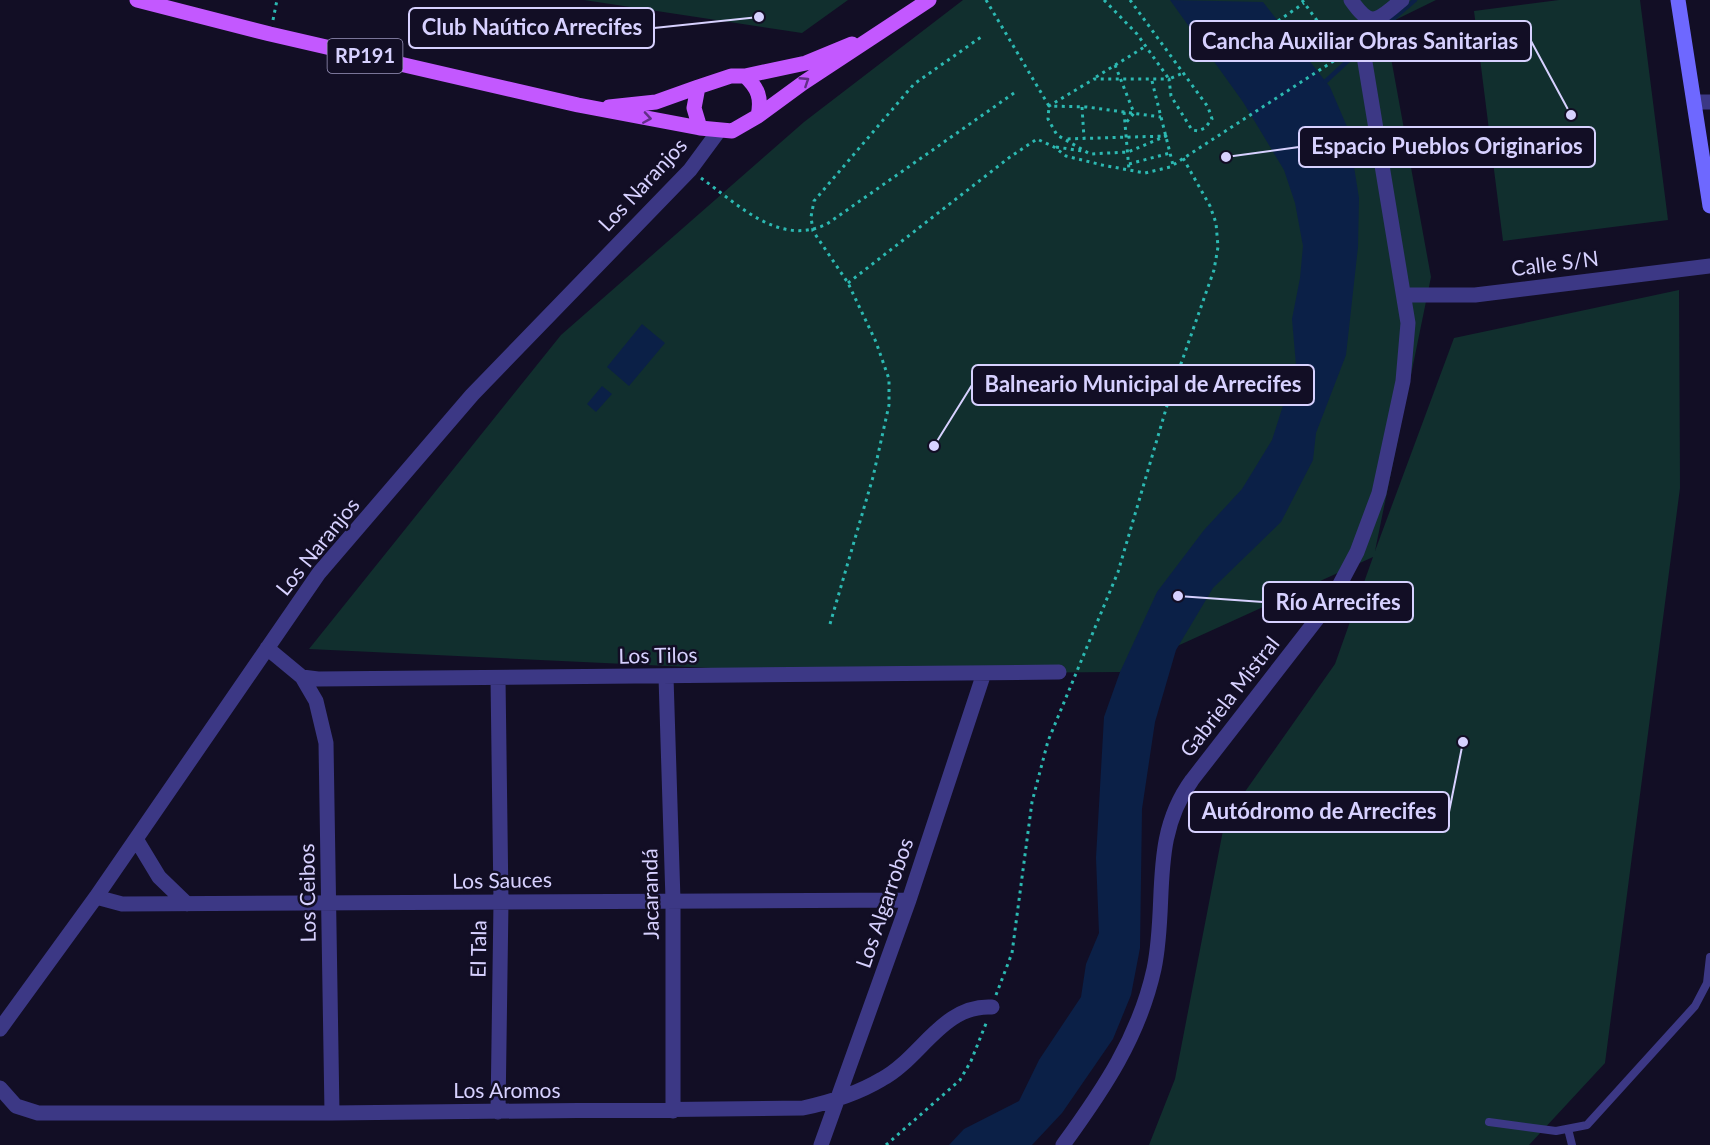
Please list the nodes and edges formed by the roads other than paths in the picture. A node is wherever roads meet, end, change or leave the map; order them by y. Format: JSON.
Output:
{"nodes":[{"id":1,"x":138,"y":0,"type":"edge"},
{"id":2,"x":929,"y":0,"type":"edge"},
{"id":3,"x":1351,"y":0,"type":"edge"},
{"id":4,"x":1402,"y":0,"type":"edge"},
{"id":5,"x":1678,"y":0,"type":"edge"},
{"id":6,"x":1368,"y":20,"type":"junction"},
{"id":7,"x":898,"y":23,"type":"junction"},
{"id":8,"x":745,"y":76,"type":"junction"},
{"id":9,"x":698,"y":87,"type":"junction"},
{"id":10,"x":1703,"y":102,"type":"edge"},
{"id":11,"x":594,"y":108,"type":"junction"},
{"id":12,"x":758,"y":116,"type":"junction"},
{"id":13,"x":700,"y":128,"type":"junction"},
{"id":14,"x":718,"y":132,"type":"junction"},
{"id":15,"x":1710,"y":206,"type":"edge"},
{"id":16,"x":1710,"y":266,"type":"edge"},
{"id":17,"x":1405,"y":295,"type":"junction"},
{"id":18,"x":267,"y":648,"type":"junction"},
{"id":19,"x":1059,"y":672,"type":"dead end"},
{"id":20,"x":984,"y":673,"type":"junction"},
{"id":21,"x":302,"y":677,"type":"junction"},
{"id":22,"x":666,"y":677,"type":"junction"},
{"id":23,"x":498,"y":678,"type":"junction"},
{"id":24,"x":136,"y":839,"type":"junction"},
{"id":25,"x":96,"y":897,"type":"junction"},
{"id":26,"x":673,"y":900,"type":"junction"},
{"id":27,"x":909,"y":900,"type":"junction"},
{"id":28,"x":501,"y":902,"type":"junction"},
{"id":29,"x":187,"y":904,"type":"junction"},
{"id":30,"x":329,"y":904,"type":"junction"},
{"id":31,"x":1710,"y":957,"type":"edge"},
{"id":32,"x":992,"y":1007,"type":"road end"},
{"id":33,"x":0,"y":1029,"type":"edge"},
{"id":34,"x":0,"y":1088,"type":"edge"},
{"id":35,"x":836,"y":1101,"type":"junction"},
{"id":36,"x":673,"y":1111,"type":"junction"},
{"id":37,"x":498,"y":1112,"type":"junction"},
{"id":38,"x":332,"y":1113,"type":"junction"},
{"id":39,"x":1489,"y":1122,"type":"dead end"},
{"id":40,"x":1568,"y":1129,"type":"junction"},
{"id":41,"x":821,"y":1145,"type":"edge"},
{"id":42,"x":1063,"y":1145,"type":"edge"},
{"id":43,"x":1572,"y":1145,"type":"edge"}],
"edges":[{"from":1,"to":11,"type":"main road","number":"RP191"},
{"from":2,"to":7,"type":"main road","number":"RP191"},
{"from":3,"to":6,"type":"street"},
{"from":4,"to":6,"type":"street"},
{"from":5,"to":10,"type":"main road"},
{"from":6,"to":17,"type":"street","name":"Gabriela Mistral"},
{"from":7,"to":8,"type":"main road","number":"RP191"},
{"from":12,"to":7,"type":"main road","number":"RP191","one_way":true},
{"from":8,"to":9,"type":"main road","number":"RP191"},
{"from":8,"to":12,"type":"main road"},
{"from":9,"to":11,"type":"main road","number":"RP191"},
{"from":9,"to":13,"type":"main road"},
{"from":10,"to":15,"type":"main road"},
{"from":11,"to":13,"type":"main road","number":"RP191","one_way":true},
{"from":12,"to":14,"type":"main road","number":"RP191"},
{"from":13,"to":14,"type":"main road","number":"RP191"},
{"from":14,"to":18,"type":"street","name":"Los Naranjos"},
{"from":16,"to":17,"type":"street","name":"Calle S/N"},
{"from":17,"to":42,"type":"street","name":"Gabriela Mistral"},
{"from":18,"to":21,"type":"street"},
{"from":18,"to":24,"type":"street","name":"Los Naranjos"},
{"from":19,"to":20,"type":"street","name":"Los Tilos"},
{"from":20,"to":22,"type":"street","name":"Los Tilos"},
{"from":20,"to":27,"type":"street","name":"Los Algarrobos"},
{"from":21,"to":23,"type":"street","name":"Los Tilos"},
{"from":21,"to":30,"type":"street","name":"Los Ceibos"},
{"from":22,"to":23,"type":"street","name":"Los Tilos"},
{"from":22,"to":26,"type":"street","name":"Jacarandá"},
{"from":23,"to":28,"type":"street","name":"El Tala"},
{"from":24,"to":25,"type":"street","name":"Los Naranjos"},
{"from":24,"to":29,"type":"street"},
{"from":25,"to":29,"type":"street","name":"Los Sauces"},
{"from":25,"to":33,"type":"street","name":"Los Naranjos"},
{"from":26,"to":27,"type":"street","name":"Los Sauces"},
{"from":26,"to":28,"type":"street","name":"Los Sauces"},
{"from":26,"to":36,"type":"street","name":"Jacarandá"},
{"from":27,"to":35,"type":"street","name":"Los Algarrobos"},
{"from":28,"to":30,"type":"street","name":"Los Sauces"},
{"from":28,"to":37,"type":"street","name":"El Tala"},
{"from":29,"to":30,"type":"street","name":"Los Sauces"},
{"from":30,"to":38,"type":"street","name":"Los Ceibos"},
{"from":31,"to":40,"type":"lane"},
{"from":32,"to":35,"type":"street","name":"Los Aromos"},
{"from":34,"to":38,"type":"street","name":"Los Aromos"},
{"from":35,"to":36,"type":"street","name":"Los Aromos"},
{"from":35,"to":41,"type":"street","name":"Los Algarrobos"},
{"from":36,"to":37,"type":"street","name":"Los Aromos"},
{"from":37,"to":38,"type":"street","name":"Los Aromos"},
{"from":39,"to":40,"type":"lane"},
{"from":40,"to":43,"type":"lane"}]}
